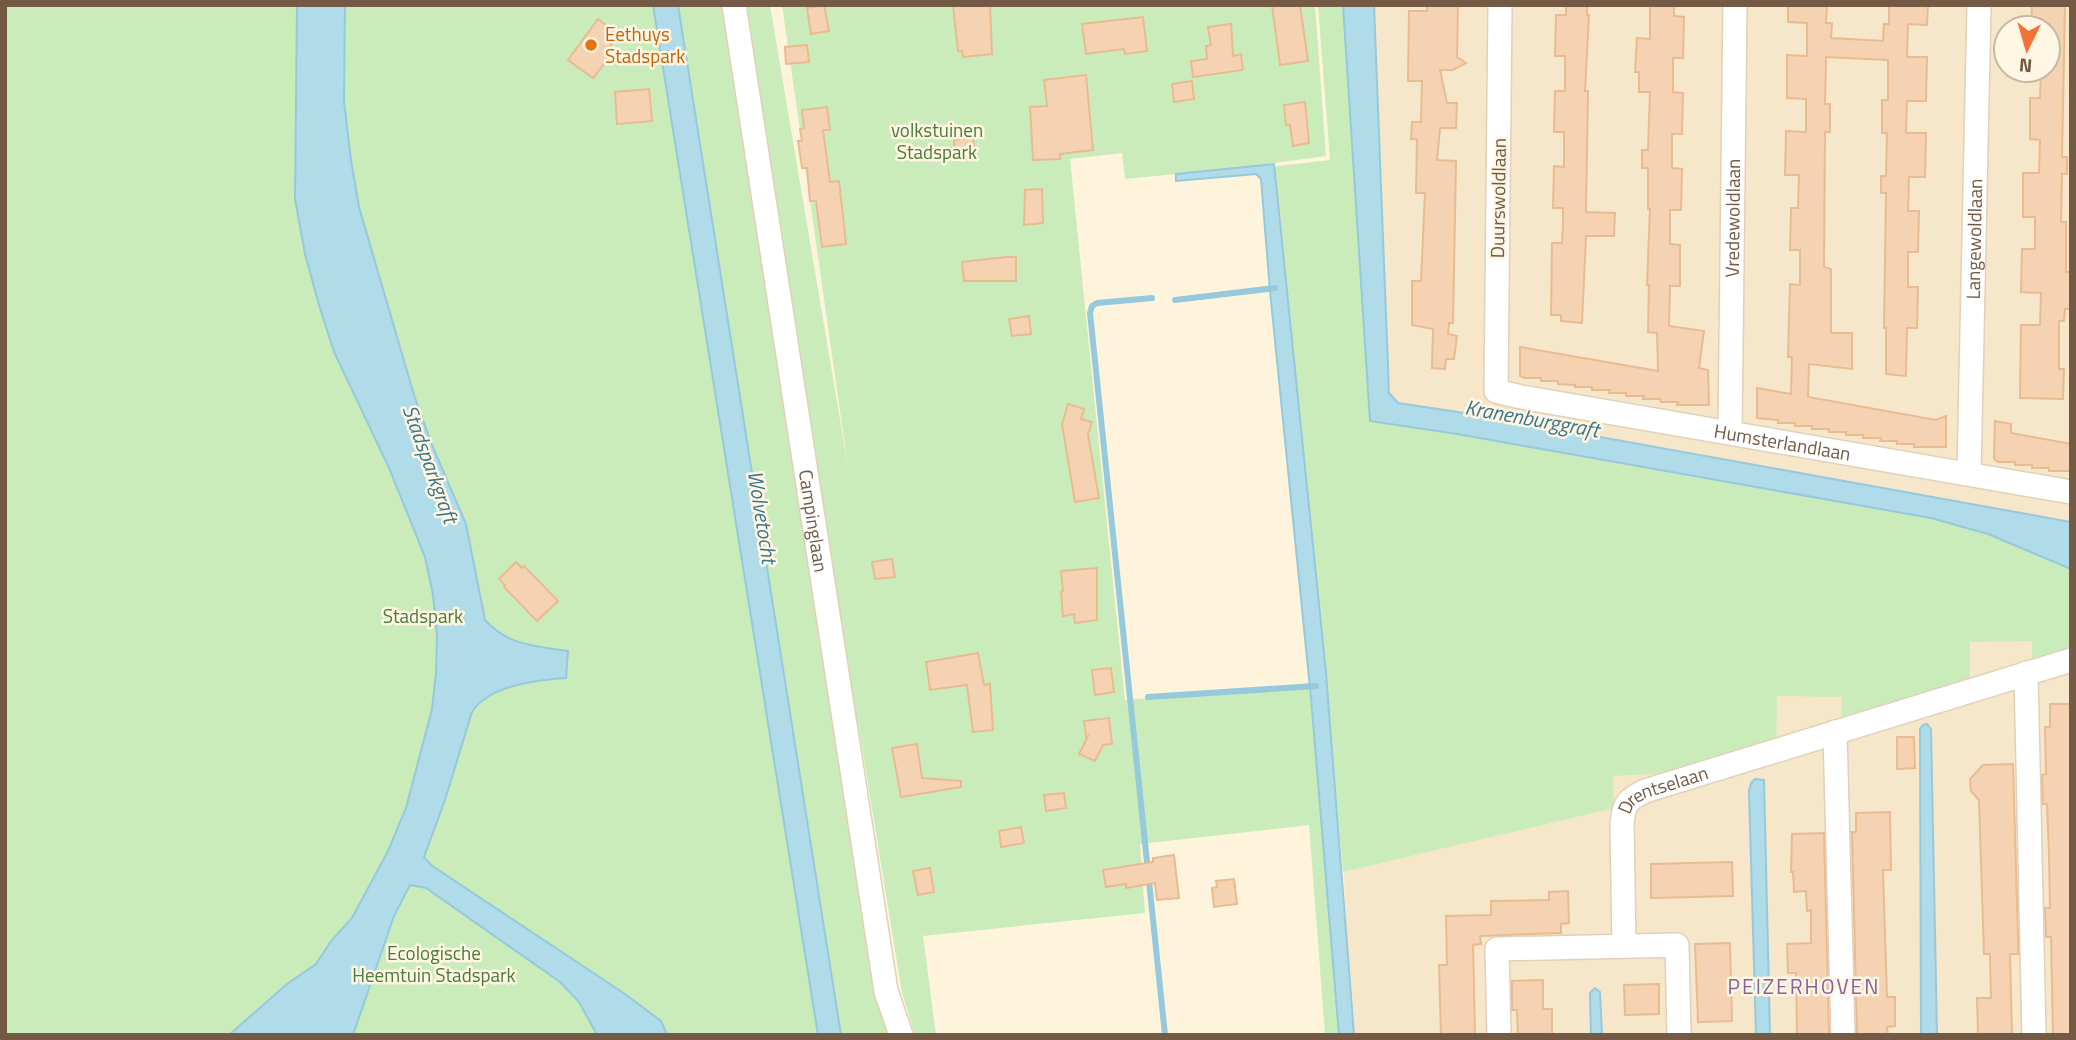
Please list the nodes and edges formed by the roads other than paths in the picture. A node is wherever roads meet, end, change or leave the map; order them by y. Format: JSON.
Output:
{"nodes":[{"id":1,"x":734,"y":5,"type":"edge"},
{"id":2,"x":1500,"y":5,"type":"edge"},
{"id":3,"x":1735,"y":5,"type":"edge"},
{"id":4,"x":1979,"y":5,"type":"edge"},
{"id":5,"x":1496,"y":391,"type":"joint"},
{"id":6,"x":1730,"y":432,"type":"junction"},
{"id":7,"x":1969,"y":473,"type":"junction"},
{"id":8,"x":2071,"y":492,"type":"edge"},
{"id":9,"x":2071,"y":660,"type":"edge"},
{"id":10,"x":2026,"y":673,"type":"junction"},
{"id":11,"x":1835,"y":732,"type":"junction"},
{"id":12,"x":1624,"y":946,"type":"junction"},
{"id":13,"x":901,"y":1035,"type":"edge"},
{"id":14,"x":1499,"y":1035,"type":"edge"},
{"id":15,"x":1679,"y":1035,"type":"edge"},
{"id":16,"x":1843,"y":1035,"type":"edge"},
{"id":17,"x":2034,"y":1035,"type":"edge"}],
"edges":[{"from":1,"to":13,"type":"street","name":"Campinglaan"},
{"from":2,"to":5,"type":"street","name":"Duurswoldlaan"},
{"from":3,"to":6,"type":"street","name":"Vredewoldlaan"},
{"from":4,"to":7,"type":"street","name":"Langewoldlaan"},
{"from":5,"to":6,"type":"street","name":"Humsterlandlaan"},
{"from":6,"to":7,"type":"street","name":"Humsterlandlaan"},
{"from":7,"to":8,"type":"street","name":"Humsterlandlaan"},
{"from":9,"to":10,"type":"street","name":"Drentselaan"},
{"from":10,"to":11,"type":"street","name":"Drentselaan"},
{"from":10,"to":17,"type":"street"},
{"from":11,"to":12,"type":"street","name":"Drentselaan"},
{"from":11,"to":16,"type":"street"},
{"from":12,"to":14,"type":"street"},
{"from":12,"to":15,"type":"street"}]}
